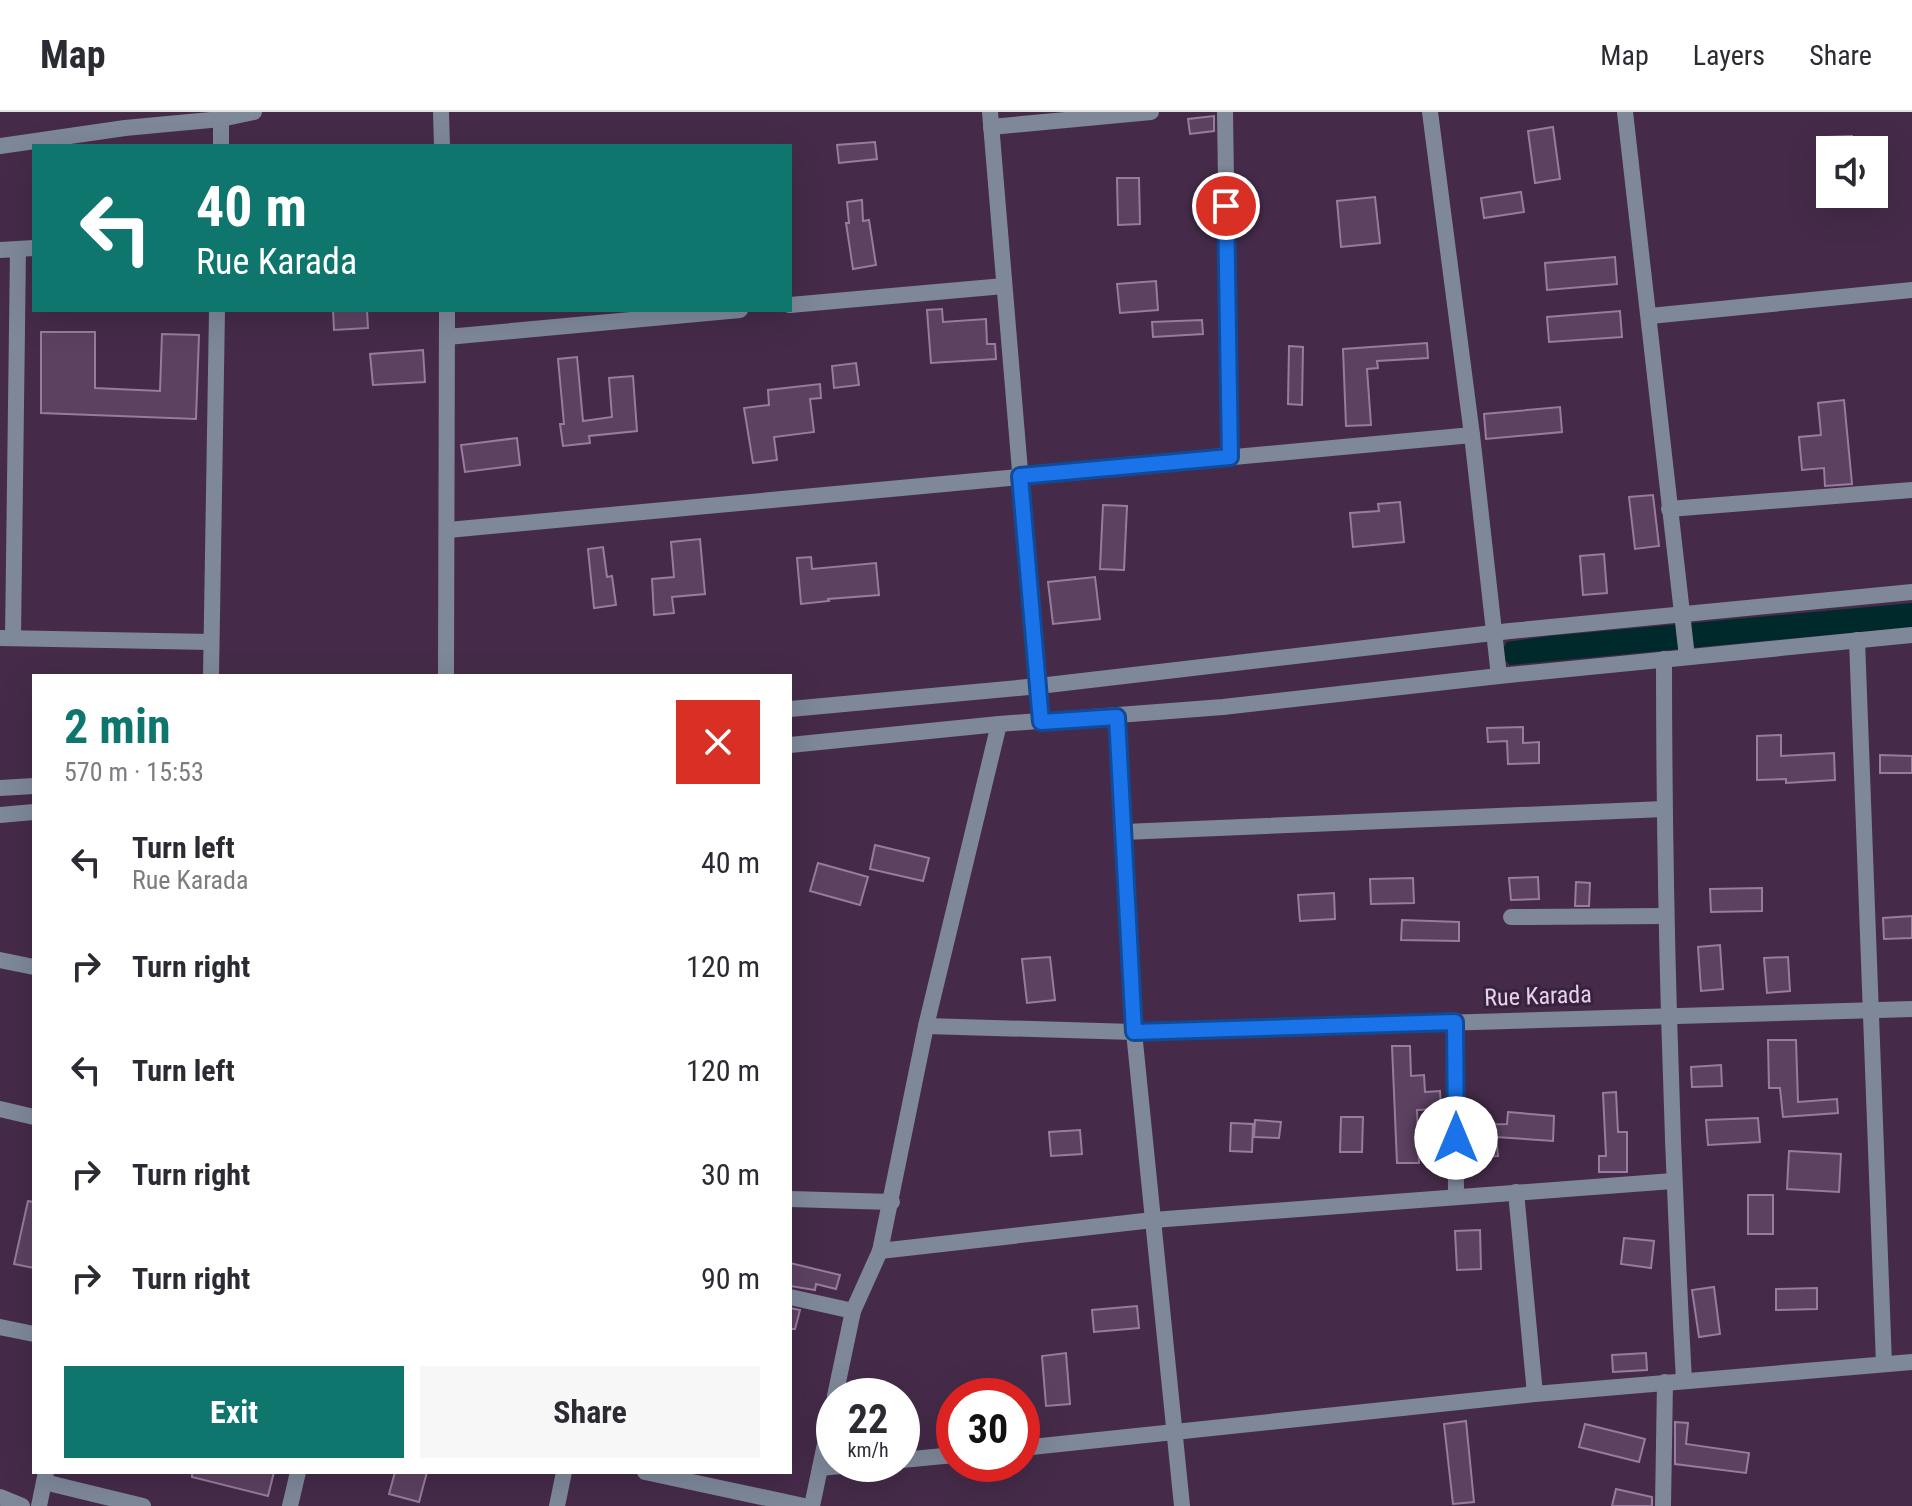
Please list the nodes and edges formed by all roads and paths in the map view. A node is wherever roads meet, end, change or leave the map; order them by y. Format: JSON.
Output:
{"nodes":[{"id":1,"x":254,"y":112,"type":"edge"},
{"id":2,"x":441,"y":112,"type":"edge"},
{"id":3,"x":1151,"y":112,"type":"edge"},
{"id":4,"x":1225,"y":112,"type":"edge"},
{"id":5,"x":1430,"y":112,"type":"edge"},
{"id":6,"x":1625,"y":112,"type":"edge"},
{"id":7,"x":221,"y":119,"type":"junction"},
{"id":8,"x":991,"y":120,"type":"edge"},
{"id":9,"x":221,"y":144,"type":"edge"},
{"id":10,"x":442,"y":144,"type":"edge"},
{"id":11,"x":0,"y":146,"type":"edge"},
{"id":12,"x":26,"y":249,"type":"edge"},
{"id":13,"x":0,"y":250,"type":"edge"},
{"id":14,"x":1004,"y":286,"type":"junction"},
{"id":15,"x":1912,"y":290,"type":"edge"},
{"id":16,"x":792,"y":305,"type":"edge"},
{"id":17,"x":217,"y":312,"type":"edge"},
{"id":18,"x":447,"y":312,"type":"edge"},
{"id":19,"x":718,"y":312,"type":"edge"},
{"id":20,"x":1650,"y":316,"type":"junction"},
{"id":21,"x":447,"y":337,"type":"junction"},
{"id":22,"x":1472,"y":435,"type":"junction"},
{"id":23,"x":1230,"y":457,"type":"junction"},
{"id":24,"x":1020,"y":476,"type":"junction"},
{"id":25,"x":1912,"y":490,"type":"edge"},
{"id":26,"x":1669,"y":509,"type":"junction"},
{"id":27,"x":448,"y":530,"type":"junction"},
{"id":28,"x":1912,"y":592,"type":"edge"},
{"id":29,"x":1683,"y":618,"type":"junction"},
{"id":30,"x":1494,"y":634,"type":"junction"},
{"id":31,"x":1912,"y":635,"type":"edge"},
{"id":32,"x":6,"y":638,"type":"edge"},
{"id":33,"x":1857,"y":640,"type":"junction"},
{"id":34,"x":211,"y":642,"type":"junction"},
{"id":35,"x":1687,"y":653,"type":"junction"},
{"id":36,"x":1664,"y":659,"type":"junction"},
{"id":37,"x":211,"y":674,"type":"edge"},
{"id":38,"x":446,"y":674,"type":"edge"},
{"id":39,"x":1499,"y":676,"type":"junction"},
{"id":40,"x":1039,"y":686,"type":"junction"},
{"id":41,"x":792,"y":709,"type":"edge"},
{"id":42,"x":1117,"y":717,"type":"junction"},
{"id":43,"x":1041,"y":722,"type":"junction"},
{"id":44,"x":999,"y":724,"type":"junction"},
{"id":45,"x":792,"y":745,"type":"edge"},
{"id":46,"x":32,"y":786,"type":"edge"},
{"id":47,"x":0,"y":788,"type":"edge"},
{"id":48,"x":1664,"y":809,"type":"junction"},
{"id":49,"x":32,"y":812,"type":"edge"},
{"id":50,"x":0,"y":815,"type":"edge"},
{"id":51,"x":1124,"y":832,"type":"junction"},
{"id":52,"x":1666,"y":916,"type":"junction"},
{"id":53,"x":1511,"y":917,"type":"dead end"},
{"id":54,"x":0,"y":960,"type":"edge"},
{"id":55,"x":32,"y":967,"type":"edge"},
{"id":56,"x":1912,"y":1009,"type":"edge"},
{"id":57,"x":1870,"y":1011,"type":"junction"},
{"id":58,"x":1668,"y":1017,"type":"junction"},
{"id":59,"x":1455,"y":1022,"type":"junction"},
{"id":60,"x":926,"y":1026,"type":"junction"},
{"id":61,"x":1134,"y":1032,"type":"junction"},
{"id":62,"x":0,"y":1109,"type":"edge"},
{"id":63,"x":32,"y":1117,"type":"edge"},
{"id":64,"x":1673,"y":1181,"type":"junction"},
{"id":65,"x":1516,"y":1192,"type":"junction"},
{"id":66,"x":1456,"y":1196,"type":"junction"},
{"id":67,"x":792,"y":1199,"type":"edge"},
{"id":68,"x":892,"y":1202,"type":"junction"},
{"id":69,"x":1153,"y":1220,"type":"junction"},
{"id":70,"x":880,"y":1251,"type":"junction"},
{"id":71,"x":792,"y":1297,"type":"edge"},
{"id":72,"x":853,"y":1311,"type":"junction"},
{"id":73,"x":0,"y":1327,"type":"edge"},
{"id":74,"x":32,"y":1334,"type":"edge"},
{"id":75,"x":1912,"y":1362,"type":"edge"},
{"id":76,"x":1884,"y":1364,"type":"junction"},
{"id":77,"x":838,"y":1378,"type":"edge"},
{"id":78,"x":1684,"y":1381,"type":"junction"},
{"id":79,"x":1665,"y":1382,"type":"junction"},
{"id":80,"x":1535,"y":1394,"type":"junction"},
{"id":81,"x":1174,"y":1433,"type":"junction"},
{"id":82,"x":1040,"y":1446,"type":"edge"},
{"id":83,"x":298,"y":1474,"type":"edge"},
{"id":84,"x":564,"y":1474,"type":"edge"},
{"id":85,"x":654,"y":1474,"type":"edge"},
{"id":86,"x":45,"y":1477,"type":"edge"},
{"id":87,"x":817,"y":1482,"type":"edge"},
{"id":88,"x":0,"y":1497,"type":"edge"},
{"id":89,"x":22,"y":1506,"type":"edge"},
{"id":90,"x":39,"y":1506,"type":"edge"},
{"id":91,"x":143,"y":1506,"type":"edge"},
{"id":92,"x":290,"y":1506,"type":"edge"},
{"id":93,"x":557,"y":1506,"type":"edge"},
{"id":94,"x":804,"y":1506,"type":"edge"},
{"id":95,"x":812,"y":1506,"type":"edge"},
{"id":96,"x":1182,"y":1506,"type":"edge"},
{"id":97,"x":1663,"y":1506,"type":"edge"}],
"edges":[{"from":1,"to":7,"type":"street"},
{"from":2,"to":10,"type":"street"},
{"from":3,"to":8,"type":"street"},
{"from":4,"to":23,"type":"street"},
{"from":5,"to":22,"type":"street"},
{"from":6,"to":20,"type":"street"},
{"from":7,"to":9,"type":"street"},
{"from":7,"to":11,"type":"street"},
{"from":8,"to":14,"type":"street"},
{"from":12,"to":13,"type":"street"},
{"from":12,"to":32,"type":"street"},
{"from":14,"to":16,"type":"street"},
{"from":14,"to":24,"type":"street"},
{"from":15,"to":20,"type":"street"},
{"from":17,"to":34,"type":"street"},
{"from":18,"to":21,"type":"street"},
{"from":19,"to":21,"type":"street"},
{"from":20,"to":26,"type":"street"},
{"from":21,"to":27,"type":"street"},
{"from":22,"to":23,"type":"street"},
{"from":22,"to":30,"type":"street"},
{"from":23,"to":24,"type":"street"},
{"from":24,"to":27,"type":"street"},
{"from":24,"to":40,"type":"street"},
{"from":25,"to":26,"type":"street"},
{"from":26,"to":29,"type":"street"},
{"from":27,"to":38,"type":"street"},
{"from":28,"to":29,"type":"street"},
{"from":29,"to":30,"type":"street"},
{"from":29,"to":35,"type":"street"},
{"from":30,"to":39,"type":"street"},
{"from":30,"to":40,"type":"street"},
{"from":31,"to":33,"type":"street"},
{"from":32,"to":34,"type":"street"},
{"from":33,"to":35,"type":"street"},
{"from":33,"to":57,"type":"street"},
{"from":34,"to":37,"type":"street"},
{"from":35,"to":36,"type":"street"},
{"from":36,"to":39,"type":"street"},
{"from":36,"to":48,"type":"street"},
{"from":39,"to":42,"type":"street"},
{"from":40,"to":41,"type":"street"},
{"from":40,"to":43,"type":"street"},
{"from":42,"to":43,"type":"street"},
{"from":42,"to":51,"type":"street"},
{"from":43,"to":44,"type":"street"},
{"from":44,"to":45,"type":"street"},
{"from":44,"to":60,"type":"street"},
{"from":46,"to":47,"type":"street"},
{"from":48,"to":51,"type":"street"},
{"from":48,"to":52,"type":"street"},
{"from":49,"to":50,"type":"street"},
{"from":51,"to":61,"type":"street"},
{"from":52,"to":53,"type":"street"},
{"from":52,"to":58,"type":"street"},
{"from":54,"to":55,"type":"street"},
{"from":56,"to":57,"type":"street","name":"Rue Karada"},
{"from":57,"to":58,"type":"street","name":"Rue Karada"},
{"from":57,"to":76,"type":"street"},
{"from":58,"to":59,"type":"street","name":"Rue Karada"},
{"from":58,"to":64,"type":"street"},
{"from":59,"to":61,"type":"street","name":"Rue Karada"},
{"from":59,"to":66,"type":"street"},
{"from":60,"to":61,"type":"street","name":"Rue Karada"},
{"from":60,"to":68,"type":"street"},
{"from":61,"to":69,"type":"street"},
{"from":62,"to":63,"type":"street"},
{"from":64,"to":65,"type":"street"},
{"from":64,"to":78,"type":"street"},
{"from":65,"to":66,"type":"street"},
{"from":65,"to":80,"type":"street"},
{"from":66,"to":69,"type":"street"},
{"from":67,"to":68,"type":"street"},
{"from":68,"to":70,"type":"street"},
{"from":69,"to":70,"type":"street"},
{"from":69,"to":81,"type":"street"},
{"from":70,"to":72,"type":"street"},
{"from":71,"to":72,"type":"street"},
{"from":72,"to":77,"type":"street"},
{"from":73,"to":74,"type":"street"},
{"from":75,"to":76,"type":"street"},
{"from":76,"to":78,"type":"street"},
{"from":78,"to":79,"type":"street"},
{"from":79,"to":80,"type":"street"},
{"from":79,"to":97,"type":"street"},
{"from":80,"to":81,"type":"street"},
{"from":81,"to":82,"type":"street"},
{"from":81,"to":96,"type":"street"},
{"from":83,"to":92,"type":"street"},
{"from":84,"to":93,"type":"street"},
{"from":85,"to":94,"type":"street"},
{"from":86,"to":90,"type":"street"},
{"from":86,"to":91,"type":"street"},
{"from":87,"to":95,"type":"street"},
{"from":88,"to":89,"type":"street"}]}
